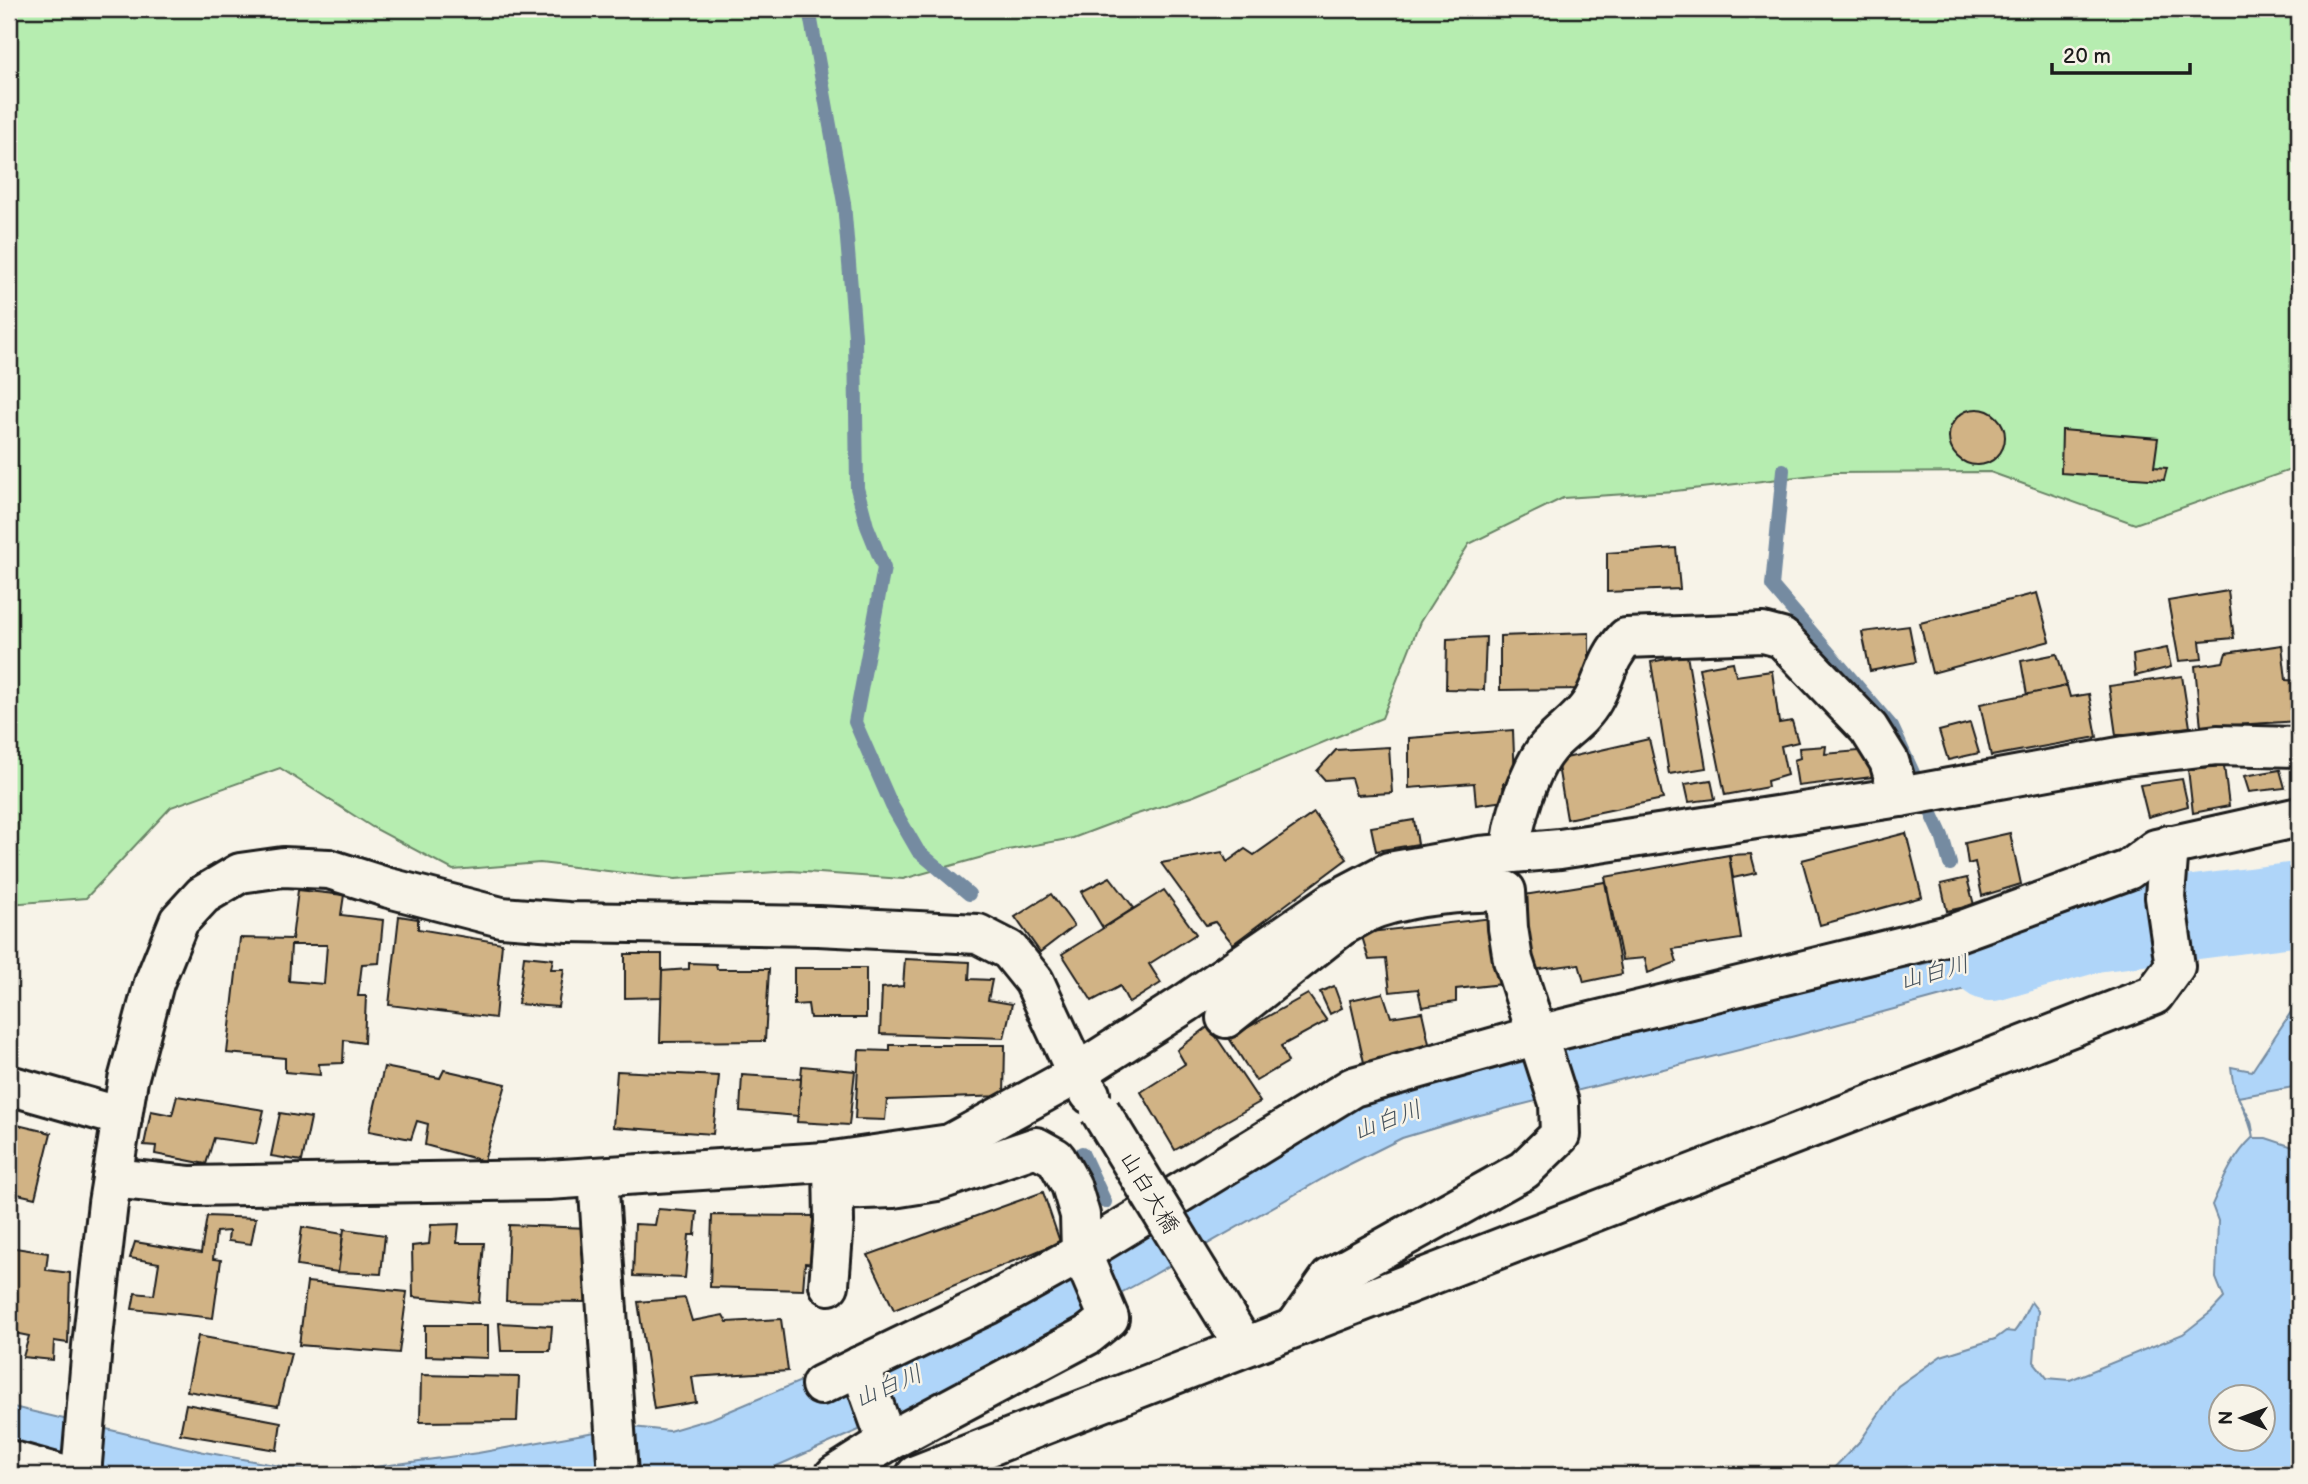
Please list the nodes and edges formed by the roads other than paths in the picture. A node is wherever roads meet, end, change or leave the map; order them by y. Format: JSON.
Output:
{"nodes":[{"id":1,"x":2299,"y":747,"type":"edge"},
{"id":2,"x":1900,"y":797,"type":"junction"},
{"id":3,"x":2299,"y":817,"type":"edge"},
{"id":4,"x":2169,"y":845,"type":"junction"},
{"id":5,"x":1511,"y":853,"type":"junction"},
{"id":6,"x":1334,"y":916,"type":"junction"},
{"id":7,"x":1226,"y":1018,"type":"dead end"},
{"id":8,"x":1541,"y":1042,"type":"junction"},
{"id":9,"x":1077,"y":1074,"type":"junction"},
{"id":10,"x":9,"y":1085,"type":"edge"},
{"id":11,"x":122,"y":1117,"type":"junction"},
{"id":12,"x":834,"y":1176,"type":"junction"},
{"id":13,"x":598,"y":1177,"type":"junction"},
{"id":14,"x":112,"y":1178,"type":"junction"},
{"id":15,"x":1081,"y":1252,"type":"junction"},
{"id":16,"x":830,"y":1285,"type":"dead end"},
{"id":17,"x":1296,"y":1326,"type":"junction"},
{"id":18,"x":1244,"y":1346,"type":"junction"},
{"id":19,"x":860,"y":1366,"type":"junction"},
{"id":20,"x":821,"y":1385,"type":"dead end"},
{"id":21,"x":887,"y":1442,"type":"junction"},
{"id":22,"x":9,"y":1460,"type":"edge"},
{"id":23,"x":75,"y":1475,"type":"edge"},
{"id":24,"x":618,"y":1475,"type":"edge"},
{"id":25,"x":835,"y":1475,"type":"edge"},
{"id":26,"x":916,"y":1475,"type":"edge"}],
"edges":[{"from":1,"to":2,"type":"street"},
{"from":2,"to":5,"type":"street"},
{"from":2,"to":5,"type":"street"},
{"from":3,"to":4,"type":"street"},
{"from":4,"to":8,"type":"street"},
{"from":4,"to":17,"type":"street"},
{"from":5,"to":6,"type":"street"},
{"from":6,"to":7,"type":"street"},
{"from":6,"to":8,"type":"street"},
{"from":6,"to":9,"type":"street"},
{"from":8,"to":15,"type":"street"},
{"from":8,"to":17,"type":"street"},
{"from":9,"to":11,"type":"street","name":"山白大橋"},
{"from":9,"to":12,"type":"street"},
{"from":9,"to":18,"type":"street","name":"山白大橋","bridge":true},
{"from":10,"to":11,"type":"street"},
{"from":11,"to":14,"type":"street","name":"山白大橋"},
{"from":12,"to":13,"type":"street"},
{"from":12,"to":15,"type":"street"},
{"from":12,"to":16,"type":"street"},
{"from":13,"to":14,"type":"street"},
{"from":13,"to":24,"type":"street"},
{"from":14,"to":23,"type":"street","name":"山白大橋"},
{"from":15,"to":19,"type":"street"},
{"from":15,"to":21,"type":"street"},
{"from":17,"to":18,"type":"street"},
{"from":18,"to":26,"type":"street"},
{"from":19,"to":20,"type":"street"},
{"from":19,"to":21,"type":"street"},
{"from":21,"to":25,"type":"street"},
{"from":22,"to":23,"type":"street"}]}
